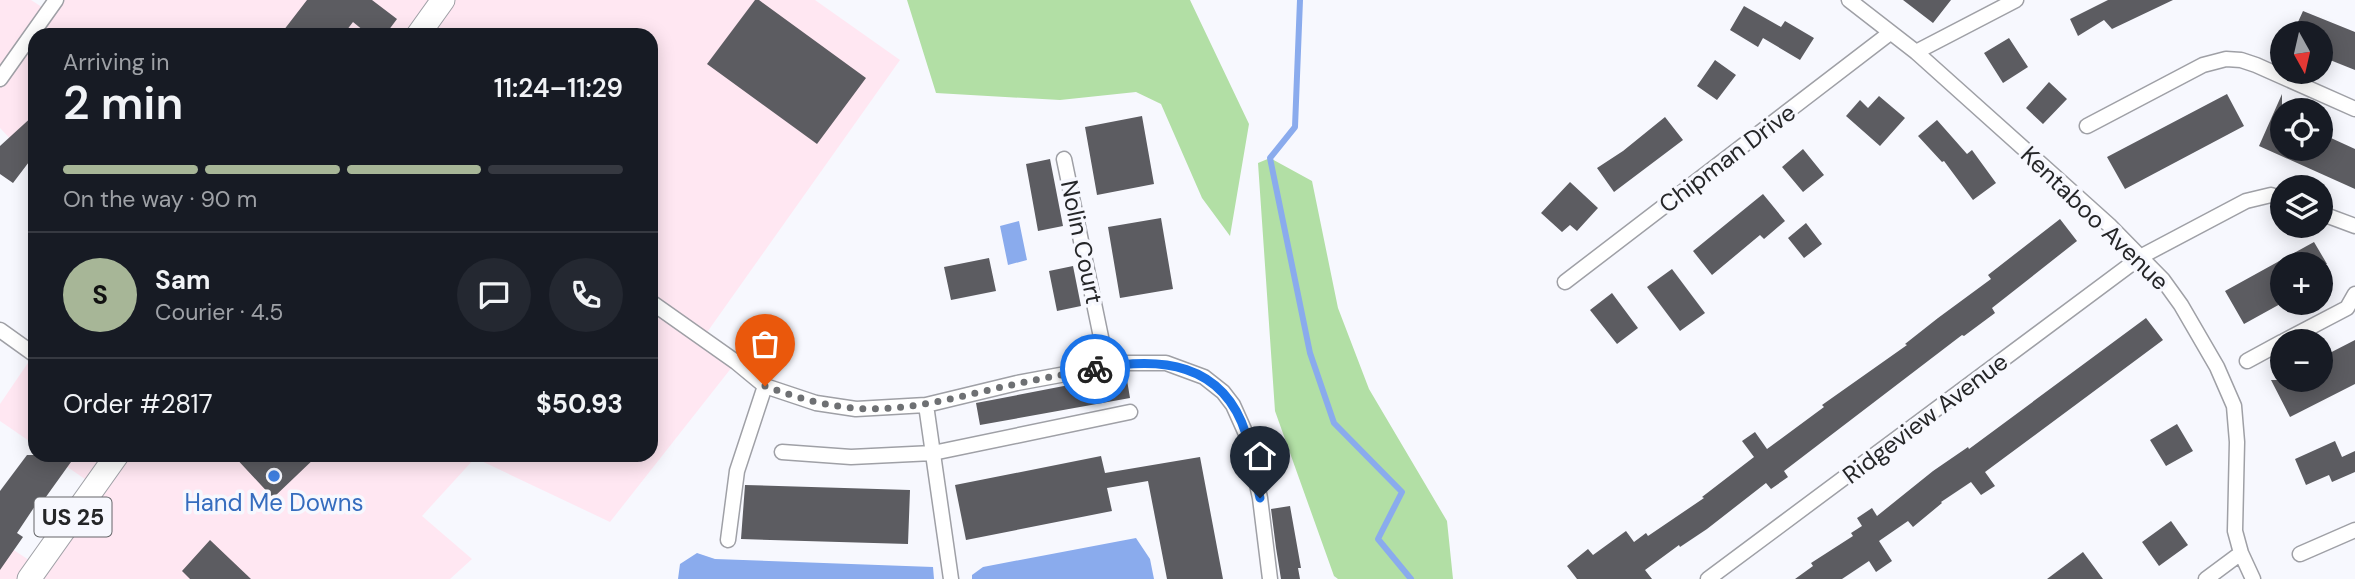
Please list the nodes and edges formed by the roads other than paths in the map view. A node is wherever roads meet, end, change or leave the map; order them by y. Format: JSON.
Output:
{"nodes":[{"id":1,"x":56,"y":0,"type":"edge"},
{"id":2,"x":443,"y":0,"type":"edge"},
{"id":3,"x":1849,"y":0,"type":"edge"},
{"id":4,"x":2016,"y":0,"type":"edge"},
{"id":5,"x":36,"y":28,"type":"edge"},
{"id":6,"x":423,"y":28,"type":"edge"},
{"id":7,"x":1890,"y":33,"type":"junction"},
{"id":8,"x":28,"y":40,"type":"edge"},
{"id":9,"x":1916,"y":52,"type":"junction"},
{"id":10,"x":0,"y":79,"type":"edge"},
{"id":11,"x":2355,"y":109,"type":"edge"},
{"id":12,"x":2087,"y":126,"type":"dead end"},
{"id":13,"x":1064,"y":159,"type":"dead end"},
{"id":14,"x":2270,"y":195,"type":"edge"},
{"id":15,"x":2333,"y":218,"type":"edge"},
{"id":16,"x":2355,"y":226,"type":"edge"},
{"id":17,"x":2142,"y":256,"type":"junction"},
{"id":18,"x":1565,"y":282,"type":"dead end"},
{"id":19,"x":2355,"y":294,"type":"edge"},
{"id":20,"x":658,"y":307,"type":"edge"},
{"id":21,"x":2307,"y":329,"type":"edge"},
{"id":22,"x":0,"y":330,"type":"edge"},
{"id":23,"x":2270,"y":349,"type":"edge"},
{"id":24,"x":28,"y":350,"type":"edge"},
{"id":25,"x":2247,"y":361,"type":"dead end"},
{"id":26,"x":1107,"y":366,"type":"junction"},
{"id":27,"x":765,"y":386,"type":"junction"},
{"id":28,"x":926,"y":405,"type":"junction"},
{"id":29,"x":1130,"y":412,"type":"dead end"},
{"id":30,"x":782,"y":452,"type":"dead end"},
{"id":31,"x":933,"y":453,"type":"junction"},
{"id":32,"x":112,"y":462,"type":"edge"},
{"id":33,"x":2355,"y":530,"type":"edge"},
{"id":34,"x":728,"y":540,"type":"dead end"},
{"id":35,"x":2241,"y":553,"type":"junction"},
{"id":36,"x":2300,"y":554,"type":"dead end"},
{"id":37,"x":29,"y":579,"type":"edge"},
{"id":38,"x":951,"y":579,"type":"edge"},
{"id":39,"x":1270,"y":579,"type":"edge"},
{"id":40,"x":1708,"y":579,"type":"edge"},
{"id":41,"x":2206,"y":579,"type":"edge"},
{"id":42,"x":2253,"y":579,"type":"edge"}],
"edges":[{"from":1,"to":5,"type":"street"},
{"from":2,"to":6,"type":"main road"},
{"from":3,"to":7,"type":"street","name":"Kentaboo Avenue"},
{"from":4,"to":9,"type":"street"},
{"from":7,"to":9,"type":"street","name":"Kentaboo Avenue"},
{"from":7,"to":18,"type":"street","name":"Chipman Drive"},
{"from":8,"to":10,"type":"street"},
{"from":9,"to":17,"type":"street","name":"Kentaboo Avenue"},
{"from":11,"to":12,"type":"street"},
{"from":13,"to":26,"type":"street","name":"Nolin Court"},
{"from":14,"to":17,"type":"street","name":"Ridgeview Avenue"},
{"from":15,"to":16,"type":"street"},
{"from":17,"to":35,"type":"street","name":"Kentaboo Avenue"},
{"from":17,"to":40,"type":"street","name":"Ridgeview Avenue"},
{"from":19,"to":21,"type":"street"},
{"from":20,"to":27,"type":"street"},
{"from":22,"to":24,"type":"street"},
{"from":23,"to":25,"type":"street"},
{"from":26,"to":28,"type":"street"},
{"from":26,"to":39,"type":"street"},
{"from":27,"to":28,"type":"street"},
{"from":27,"to":34,"type":"street"},
{"from":28,"to":31,"type":"street"},
{"from":29,"to":31,"type":"street"},
{"from":30,"to":31,"type":"street"},
{"from":31,"to":38,"type":"street"},
{"from":32,"to":37,"type":"main road","number":"US 25"},
{"from":33,"to":36,"type":"street"},
{"from":35,"to":41,"type":"street"},
{"from":35,"to":42,"type":"street","name":"Kentaboo Avenue"}]}
